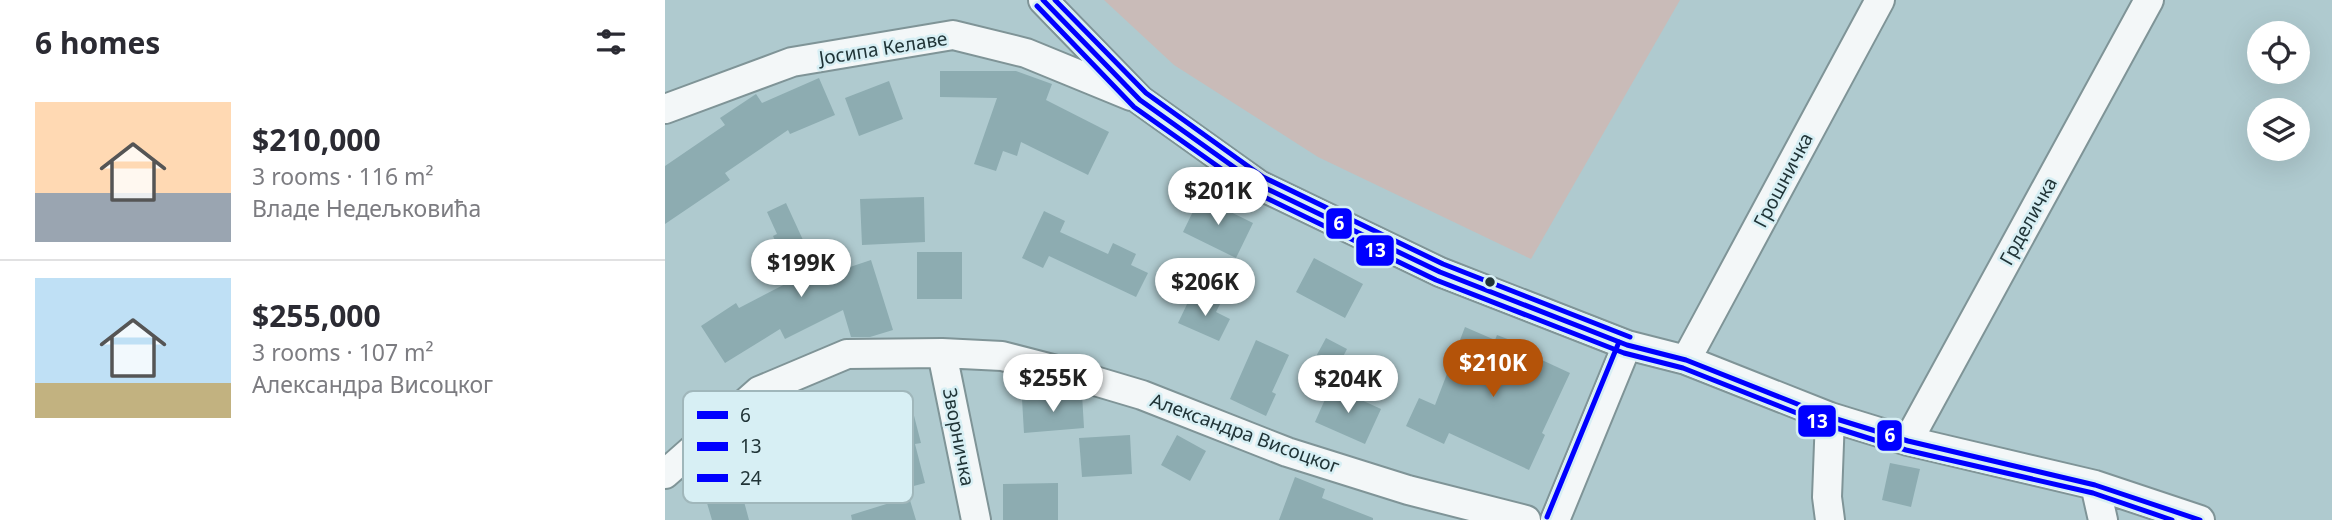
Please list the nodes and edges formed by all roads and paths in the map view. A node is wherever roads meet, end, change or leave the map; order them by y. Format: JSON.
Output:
{"nodes":[{"id":1,"x":1043,"y":0,"type":"edge"},
{"id":2,"x":1880,"y":0,"type":"edge"},
{"id":3,"x":2148,"y":0,"type":"edge"},
{"id":4,"x":1140,"y":100,"type":"junction"},
{"id":5,"x":665,"y":109,"type":"edge"},
{"id":6,"x":1627,"y":345,"type":"junction"},
{"id":7,"x":942,"y":353,"type":"junction"},
{"id":8,"x":1686,"y":360,"type":"junction"},
{"id":9,"x":759,"y":391,"type":"edge"},
{"id":10,"x":1830,"y":417,"type":"junction"},
{"id":11,"x":1908,"y":442,"type":"junction"},
{"id":12,"x":683,"y":458,"type":"edge"},
{"id":13,"x":665,"y":474,"type":"edge"},
{"id":14,"x":2095,"y":485,"type":"junction"},
{"id":15,"x":976,"y":520,"type":"edge"},
{"id":16,"x":1526,"y":520,"type":"edge"},
{"id":17,"x":1555,"y":520,"type":"edge"},
{"id":18,"x":1830,"y":520,"type":"edge"},
{"id":19,"x":2103,"y":520,"type":"edge"},
{"id":20,"x":2200,"y":520,"type":"edge"}],
"edges":[{"from":1,"to":4,"type":"street"},
{"from":2,"to":8,"type":"street","name":"Грошничка"},
{"from":3,"to":11,"type":"street","name":"Грделичка"},
{"from":4,"to":5,"type":"street","name":"Јосипа Келаве"},
{"from":4,"to":6,"type":"street"},
{"from":6,"to":8,"type":"street"},
{"from":6,"to":17,"type":"street"},
{"from":7,"to":9,"type":"street","name":"Александра Висоцког"},
{"from":7,"to":15,"type":"street","name":"Зворничка"},
{"from":7,"to":16,"type":"street","name":"Александра Висоцког"},
{"from":8,"to":10,"type":"street"},
{"from":10,"to":11,"type":"street"},
{"from":10,"to":18,"type":"street"},
{"from":11,"to":14,"type":"street"},
{"from":12,"to":13,"type":"street","name":"Александра Висоцког"},
{"from":14,"to":19,"type":"street"},
{"from":14,"to":20,"type":"street"}]}
